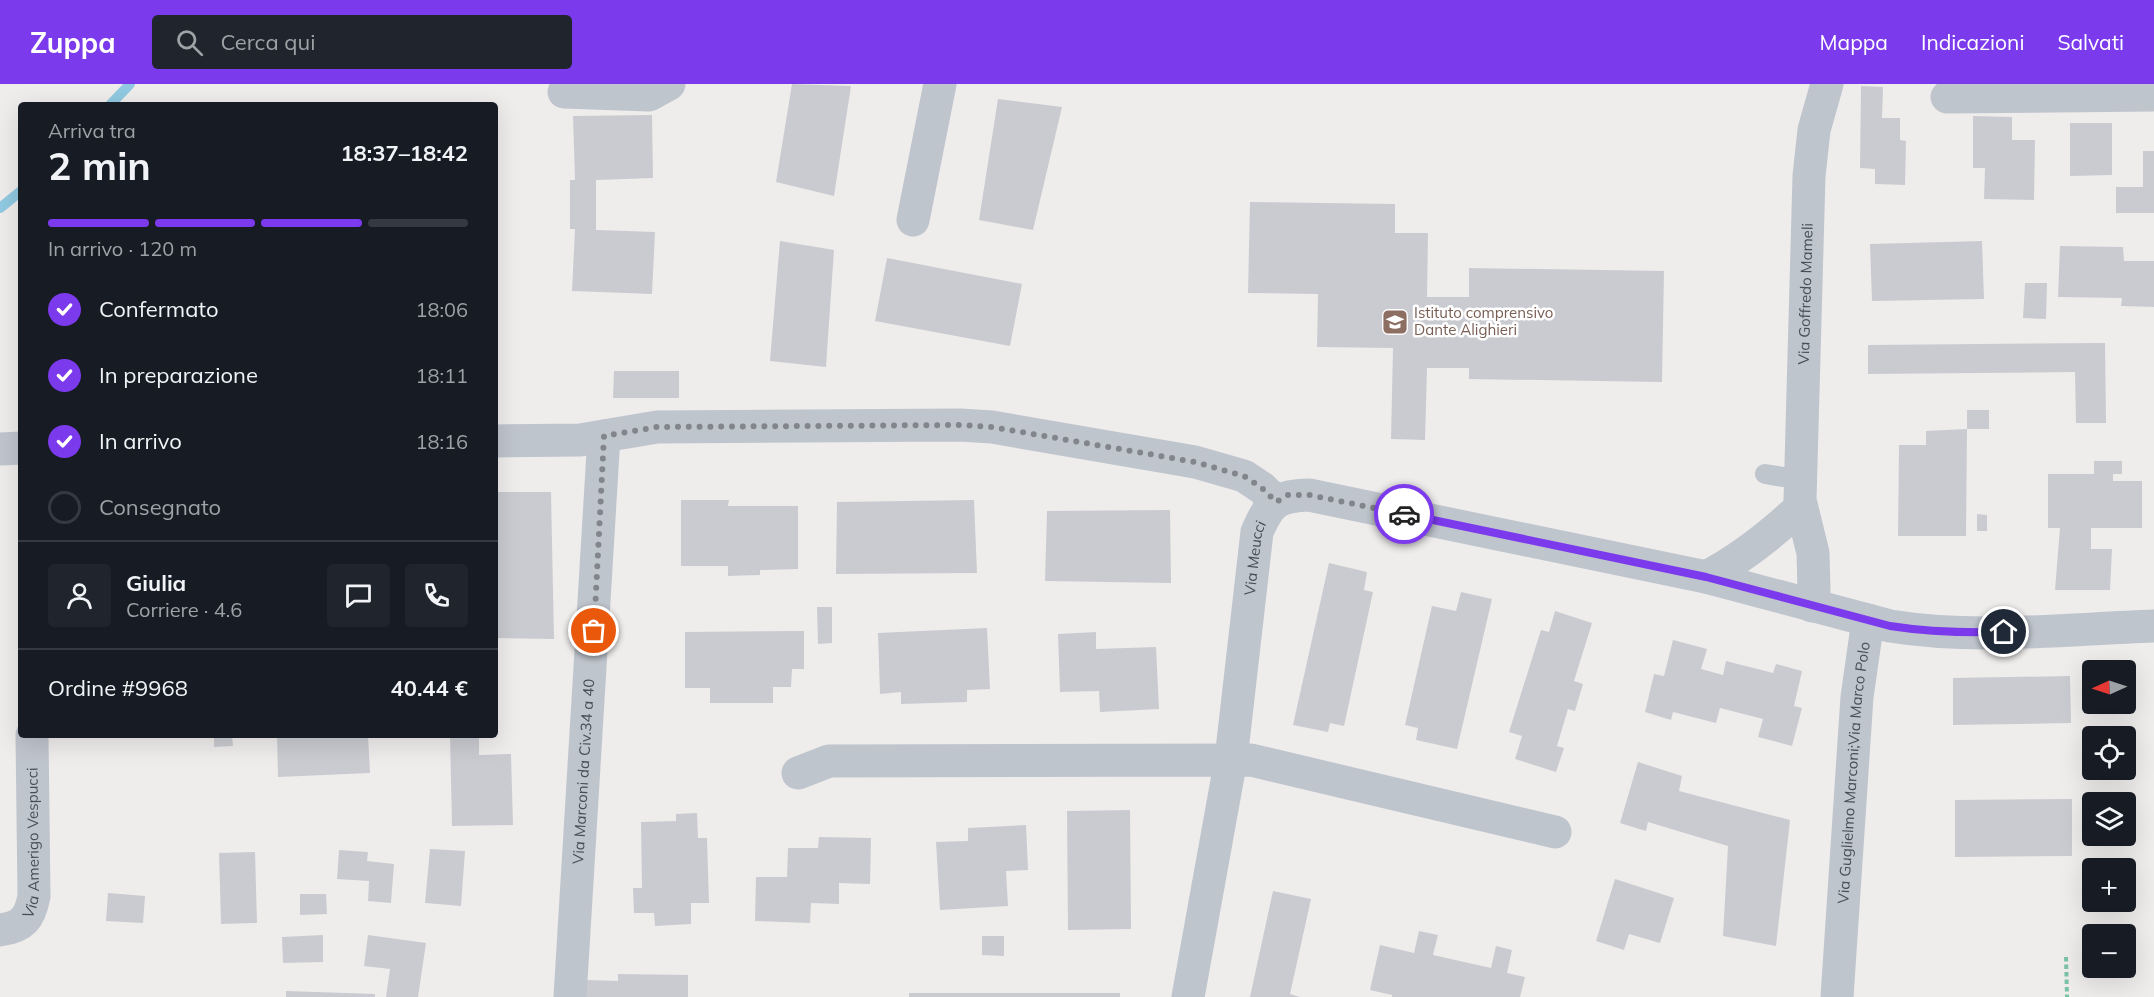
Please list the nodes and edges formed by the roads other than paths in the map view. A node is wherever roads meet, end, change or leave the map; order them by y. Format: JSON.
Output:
{"nodes":[{"id":1,"x":669,"y":84,"type":"edge"},
{"id":2,"x":940,"y":84,"type":"edge"},
{"id":3,"x":1827,"y":84,"type":"edge"},
{"id":4,"x":564,"y":92,"type":"dead end"},
{"id":5,"x":2154,"y":95,"type":"edge"},
{"id":6,"x":1947,"y":97,"type":"dead end"},
{"id":7,"x":913,"y":220,"type":"dead end"},
{"id":8,"x":604,"y":436,"type":"junction"},
{"id":9,"x":498,"y":441,"type":"edge"},
{"id":10,"x":18,"y":448,"type":"edge"},
{"id":11,"x":0,"y":449,"type":"edge"},
{"id":12,"x":1765,"y":474,"type":"dead end"},
{"id":13,"x":1276,"y":502,"type":"junction"},
{"id":14,"x":1793,"y":505,"type":"junction"},
{"id":15,"x":1706,"y":577,"type":"junction"},
{"id":16,"x":1767,"y":595,"type":"junction"},
{"id":17,"x":1812,"y":606,"type":"junction"},
{"id":18,"x":1868,"y":620,"type":"junction"},
{"id":19,"x":2154,"y":626,"type":"edge"},
{"id":20,"x":32,"y":738,"type":"edge"},
{"id":21,"x":1231,"y":759,"type":"junction"},
{"id":22,"x":798,"y":773,"type":"dead end"},
{"id":23,"x":1555,"y":832,"type":"dead end"},
{"id":24,"x":0,"y":930,"type":"edge"},
{"id":25,"x":570,"y":997,"type":"edge"},
{"id":26,"x":1188,"y":997,"type":"edge"},
{"id":27,"x":1837,"y":997,"type":"edge"}],
"edges":[{"from":1,"to":4,"type":"street"},
{"from":2,"to":7,"type":"street"},
{"from":3,"to":14,"type":"street","name":"Via Goffredo Mameli"},
{"from":5,"to":6,"type":"street"},
{"from":8,"to":9,"type":"street"},
{"from":8,"to":13,"type":"street"},
{"from":8,"to":25,"type":"street","name":"Via Marconi da Civ.34 a 40"},
{"from":10,"to":11,"type":"street"},
{"from":12,"to":14,"type":"lane"},
{"from":13,"to":15,"type":"street","name":"Via Meucci"},
{"from":13,"to":21,"type":"street","name":"Via Meucci"},
{"from":14,"to":15,"type":"street"},
{"from":14,"to":16,"type":"street","name":"Via Goffredo Mameli"},
{"from":14,"to":17,"type":"street","name":"Via Goffredo Mameli"},
{"from":15,"to":16,"type":"street","name":"Via Meucci"},
{"from":16,"to":17,"type":"street","name":"Via Meucci"},
{"from":17,"to":18,"type":"street","name":"Via Meucci"},
{"from":18,"to":19,"type":"street","name":"Via Guglielmo Marconi;Via Marco Polo"},
{"from":18,"to":27,"type":"street","name":"Via Guglielmo Marconi;Via Marco Polo"},
{"from":20,"to":24,"type":"street","name":"Via Amerigo Vespucci"},
{"from":21,"to":22,"type":"street"},
{"from":21,"to":23,"type":"street"},
{"from":21,"to":26,"type":"street","name":"Via Meucci"}]}
